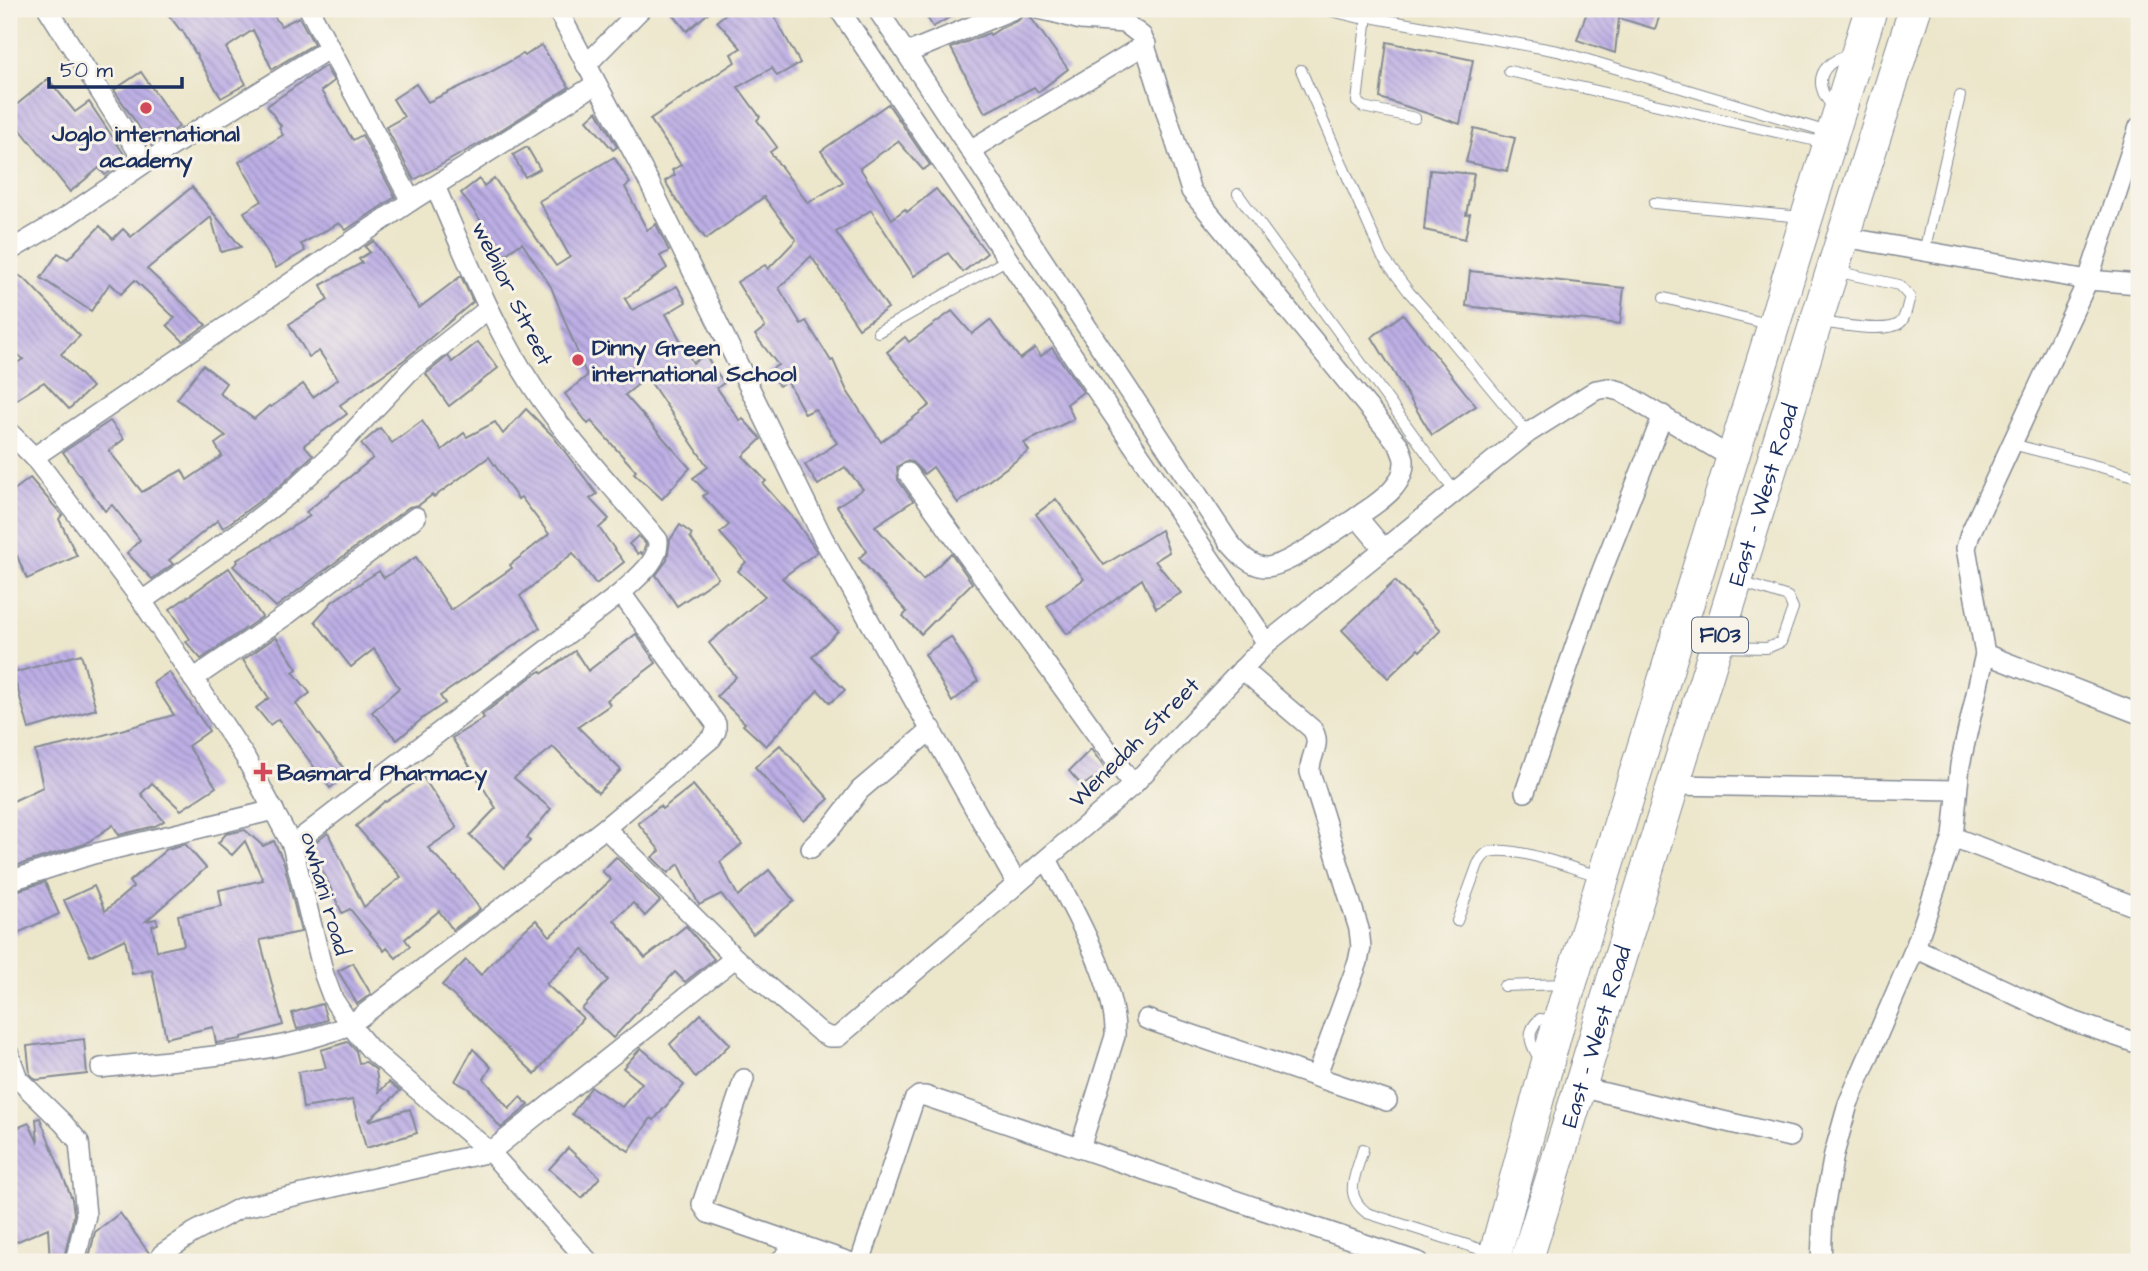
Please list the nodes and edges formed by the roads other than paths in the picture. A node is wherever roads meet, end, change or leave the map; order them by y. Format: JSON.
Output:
{"nodes":[{"id":1,"x":48,"y":9,"type":"edge"},
{"id":2,"x":309,"y":9,"type":"edge"},
{"id":3,"x":557,"y":9,"type":"edge"},
{"id":4,"x":641,"y":9,"type":"edge"},
{"id":5,"x":839,"y":9,"type":"edge"},
{"id":6,"x":877,"y":9,"type":"edge"},
{"id":7,"x":1014,"y":9,"type":"edge"},
{"id":8,"x":1323,"y":9,"type":"edge"},
{"id":9,"x":1871,"y":9,"type":"edge"},
{"id":10,"x":1915,"y":9,"type":"edge"},
{"id":11,"x":1050,"y":10,"type":"edge"},
{"id":12,"x":1367,"y":15,"type":"junction"},
{"id":13,"x":1146,"y":44,"type":"junction"},
{"id":14,"x":328,"y":49,"type":"junction"},
{"id":15,"x":907,"y":53,"type":"junction"},
{"id":16,"x":586,"y":65,"type":"junction"},
{"id":17,"x":1301,"y":70,"type":"dead end"},
{"id":18,"x":1509,"y":71,"type":"dead end"},
{"id":19,"x":596,"y":84,"type":"junction"},
{"id":20,"x":1960,"y":96,"type":"dead end"},
{"id":21,"x":1415,"y":118,"type":"dead end"},
{"id":22,"x":2139,"y":127,"type":"edge"},
{"id":23,"x":1833,"y":130,"type":"junction"},
{"id":24,"x":971,"y":149,"type":"junction"},
{"id":25,"x":145,"y":163,"type":"junction"},
{"id":26,"x":435,"y":186,"type":"junction"},
{"id":27,"x":1238,"y":194,"type":"dead end"},
{"id":28,"x":411,"y":201,"type":"junction"},
{"id":29,"x":1654,"y":203,"type":"dead end"},
{"id":30,"x":1806,"y":217,"type":"junction"},
{"id":31,"x":1844,"y":237,"type":"junction"},
{"id":32,"x":9,"y":251,"type":"edge"},
{"id":33,"x":1924,"y":252,"type":"junction"},
{"id":34,"x":1008,"y":259,"type":"junction"},
{"id":35,"x":1832,"y":271,"type":"junction"},
{"id":36,"x":2088,"y":280,"type":"junction"},
{"id":37,"x":2139,"y":284,"type":"edge"},
{"id":38,"x":1664,"y":298,"type":"dead end"},
{"id":39,"x":488,"y":309,"type":"junction"},
{"id":40,"x":1816,"y":322,"type":"junction"},
{"id":41,"x":1772,"y":325,"type":"junction"},
{"id":42,"x":878,"y":332,"type":"dead end"},
{"id":43,"x":1663,"y":415,"type":"junction"},
{"id":44,"x":9,"y":432,"type":"edge"},
{"id":45,"x":1528,"y":433,"type":"junction"},
{"id":46,"x":2012,"y":444,"type":"junction"},
{"id":47,"x":34,"y":457,"type":"junction"},
{"id":48,"x":1732,"y":458,"type":"junction"},
{"id":49,"x":908,"y":473,"type":"dead end"},
{"id":50,"x":2139,"y":477,"type":"edge"},
{"id":51,"x":1455,"y":492,"type":"junction"},
{"id":52,"x":416,"y":517,"type":"dead end"},
{"id":53,"x":1357,"y":517,"type":"junction"},
{"id":54,"x":1384,"y":549,"type":"junction"},
{"id":55,"x":1738,"y":581,"type":"junction"},
{"id":56,"x":621,"y":593,"type":"junction"},
{"id":57,"x":142,"y":601,"type":"junction"},
{"id":58,"x":1267,"y":643,"type":"junction"},
{"id":59,"x":1716,"y":647,"type":"junction"},
{"id":60,"x":1985,"y":654,"type":"junction"},
{"id":61,"x":1242,"y":669,"type":"junction"},
{"id":62,"x":193,"y":679,"type":"junction"},
{"id":63,"x":2139,"y":713,"type":"edge"},
{"id":64,"x":932,"y":729,"type":"junction"},
{"id":65,"x":1133,"y":785,"type":"junction"},
{"id":66,"x":1672,"y":785,"type":"junction"},
{"id":67,"x":1957,"y":790,"type":"junction"},
{"id":68,"x":1525,"y":792,"type":"dead end"},
{"id":69,"x":274,"y":810,"type":"junction"},
{"id":70,"x":605,"y":828,"type":"junction"},
{"id":71,"x":1953,"y":837,"type":"junction"},
{"id":72,"x":292,"y":845,"type":"junction"},
{"id":73,"x":811,"y":848,"type":"dead end"},
{"id":74,"x":1047,"y":859,"type":"junction"},
{"id":75,"x":1604,"y":877,"type":"junction"},
{"id":76,"x":9,"y":881,"type":"edge"},
{"id":77,"x":1017,"y":884,"type":"junction"},
{"id":78,"x":2139,"y":908,"type":"edge"},
{"id":79,"x":1458,"y":920,"type":"dead end"},
{"id":80,"x":1915,"y":948,"type":"junction"},
{"id":81,"x":735,"y":958,"type":"junction"},
{"id":82,"x":1571,"y":984,"type":"junction"},
{"id":83,"x":1504,"y":986,"type":"dead end"},
{"id":84,"x":1146,"y":1019,"type":"dead end"},
{"id":85,"x":350,"y":1025,"type":"junction"},
{"id":86,"x":2139,"y":1044,"type":"edge"},
{"id":87,"x":9,"y":1055,"type":"edge"},
{"id":88,"x":101,"y":1069,"type":"dead end"},
{"id":89,"x":1316,"y":1077,"type":"junction"},
{"id":90,"x":744,"y":1080,"type":"dead end"},
{"id":91,"x":1580,"y":1087,"type":"junction"},
{"id":92,"x":1387,"y":1101,"type":"dead end"},
{"id":93,"x":1790,"y":1137,"type":"dead end"},
{"id":94,"x":1080,"y":1148,"type":"junction"},
{"id":95,"x":1363,"y":1149,"type":"dead end"},
{"id":96,"x":490,"y":1152,"type":"junction"},
{"id":97,"x":797,"y":1245,"type":"junction"},
{"id":98,"x":1494,"y":1258,"type":"edge"},
{"id":99,"x":75,"y":1262,"type":"edge"},
{"id":100,"x":159,"y":1262,"type":"edge"},
{"id":101,"x":589,"y":1262,"type":"edge"},
{"id":102,"x":779,"y":1262,"type":"edge"},
{"id":103,"x":849,"y":1262,"type":"edge"},
{"id":104,"x":860,"y":1262,"type":"edge"},
{"id":105,"x":1418,"y":1262,"type":"edge"},
{"id":106,"x":1527,"y":1262,"type":"edge"},
{"id":107,"x":1821,"y":1262,"type":"edge"}],
"edges":[{"from":1,"to":25,"type":"street"},
{"from":2,"to":14,"type":"street"},
{"from":3,"to":16,"type":"street"},
{"from":4,"to":16,"type":"street"},
{"from":5,"to":34,"type":"street"},
{"from":6,"to":15,"type":"street"},
{"from":7,"to":15,"type":"street"},
{"from":8,"to":12,"type":"lane"},
{"from":9,"to":23,"type":"main road","name":"East - West Road","number":"F103"},
{"from":10,"to":31,"type":"main road","name":"East - West Road","number":"F103"},
{"from":11,"to":13,"type":"street"},
{"from":12,"to":21,"type":"lane"},
{"from":12,"to":23,"type":"lane"},
{"from":13,"to":24,"type":"street"},
{"from":13,"to":53,"type":"street"},
{"from":14,"to":25,"type":"street"},
{"from":14,"to":28,"type":"street"},
{"from":15,"to":24,"type":"street"},
{"from":16,"to":19,"type":"street"},
{"from":17,"to":45,"type":"lane"},
{"from":18,"to":23,"type":"lane"},
{"from":19,"to":26,"type":"street"},
{"from":19,"to":64,"type":"street"},
{"from":20,"to":33,"type":"lane"},
{"from":22,"to":36,"type":"street"},
{"from":23,"to":30,"type":"main road","name":"East - West Road","number":"F103"},
{"from":24,"to":53,"type":"street"},
{"from":25,"to":32,"type":"street"},
{"from":26,"to":28,"type":"street"},
{"from":26,"to":39,"type":"street","name":"webilor Street"},
{"from":27,"to":51,"type":"lane"},
{"from":28,"to":47,"type":"street"},
{"from":29,"to":30,"type":"lane"},
{"from":30,"to":41,"type":"main road","name":"East - West Road","number":"F103"},
{"from":31,"to":33,"type":"street"},
{"from":31,"to":35,"type":"main road","name":"East - West Road","number":"F103"},
{"from":33,"to":36,"type":"street"},
{"from":34,"to":42,"type":"lane"},
{"from":34,"to":58,"type":"street"},
{"from":35,"to":40,"type":"main road","name":"East - West Road","number":"F103"},
{"from":35,"to":40,"type":"lane"},
{"from":36,"to":37,"type":"street"},
{"from":36,"to":46,"type":"street"},
{"from":38,"to":41,"type":"lane"},
{"from":39,"to":56,"type":"street","name":"webilor Street"},
{"from":39,"to":57,"type":"street"},
{"from":40,"to":55,"type":"main road","name":"East - West Road","number":"F103"},
{"from":41,"to":48,"type":"main road","name":"East - West Road","number":"F103"},
{"from":43,"to":45,"type":"street","name":"Wenedah Street"},
{"from":43,"to":48,"type":"street","name":"Wenedah Street"},
{"from":43,"to":68,"type":"street"},
{"from":44,"to":47,"type":"street","name":"owhani road"},
{"from":45,"to":51,"type":"street","name":"Wenedah Street"},
{"from":46,"to":50,"type":"lane"},
{"from":46,"to":60,"type":"street"},
{"from":47,"to":57,"type":"street","name":"owhani road"},
{"from":48,"to":75,"type":"main road","name":"East - West Road","number":"F103"},
{"from":49,"to":65,"type":"street"},
{"from":51,"to":54,"type":"street","name":"Wenedah Street"},
{"from":52,"to":62,"type":"street"},
{"from":53,"to":54,"type":"street"},
{"from":54,"to":58,"type":"street","name":"Wenedah Street"},
{"from":55,"to":59,"type":"main road","name":"East - West Road","number":"F103"},
{"from":55,"to":59,"type":"lane"},
{"from":56,"to":70,"type":"street"},
{"from":56,"to":72,"type":"street"},
{"from":57,"to":62,"type":"street","name":"owhani road"},
{"from":58,"to":61,"type":"street","name":"Wenedah Street"},
{"from":59,"to":66,"type":"main road","name":"East - West Road","number":"F103"},
{"from":60,"to":63,"type":"street"},
{"from":60,"to":67,"type":"street"},
{"from":61,"to":65,"type":"street","name":"Wenedah Street"},
{"from":61,"to":89,"type":"street"},
{"from":62,"to":69,"type":"street","name":"owhani road"},
{"from":64,"to":73,"type":"street"},
{"from":64,"to":77,"type":"street"},
{"from":65,"to":74,"type":"street","name":"Wenedah Street"},
{"from":66,"to":67,"type":"street"},
{"from":66,"to":91,"type":"main road","name":"East - West Road","number":"F103"},
{"from":67,"to":71,"type":"street"},
{"from":69,"to":72,"type":"street","name":"owhani road"},
{"from":69,"to":76,"type":"street"},
{"from":70,"to":81,"type":"street","name":"Wenedah Street"},
{"from":70,"to":85,"type":"street"},
{"from":71,"to":78,"type":"street"},
{"from":71,"to":80,"type":"street"},
{"from":72,"to":85,"type":"street","name":"owhani road"},
{"from":74,"to":77,"type":"street","name":"Wenedah Street"},
{"from":74,"to":94,"type":"street"},
{"from":75,"to":79,"type":"lane"},
{"from":75,"to":82,"type":"main road","name":"East - West Road","number":"F103"},
{"from":77,"to":81,"type":"street","name":"Wenedah Street"},
{"from":80,"to":86,"type":"street"},
{"from":80,"to":107,"type":"street"},
{"from":81,"to":96,"type":"street"},
{"from":82,"to":83,"type":"lane"},
{"from":82,"to":98,"type":"main road","name":"East - West Road","number":"F103"},
{"from":84,"to":89,"type":"street"},
{"from":85,"to":88,"type":"street"},
{"from":85,"to":96,"type":"street","name":"owhani road"},
{"from":87,"to":99,"type":"street"},
{"from":89,"to":92,"type":"street"},
{"from":90,"to":97,"type":"street"},
{"from":91,"to":93,"type":"street"},
{"from":91,"to":106,"type":"main road","name":"East - West Road","number":"F103"},
{"from":94,"to":104,"type":"street"},
{"from":94,"to":105,"type":"street"},
{"from":95,"to":98,"type":"lane"},
{"from":96,"to":100,"type":"street"},
{"from":96,"to":101,"type":"street","name":"owhani road"},
{"from":97,"to":102,"type":"street"},
{"from":97,"to":103,"type":"street"}]}
